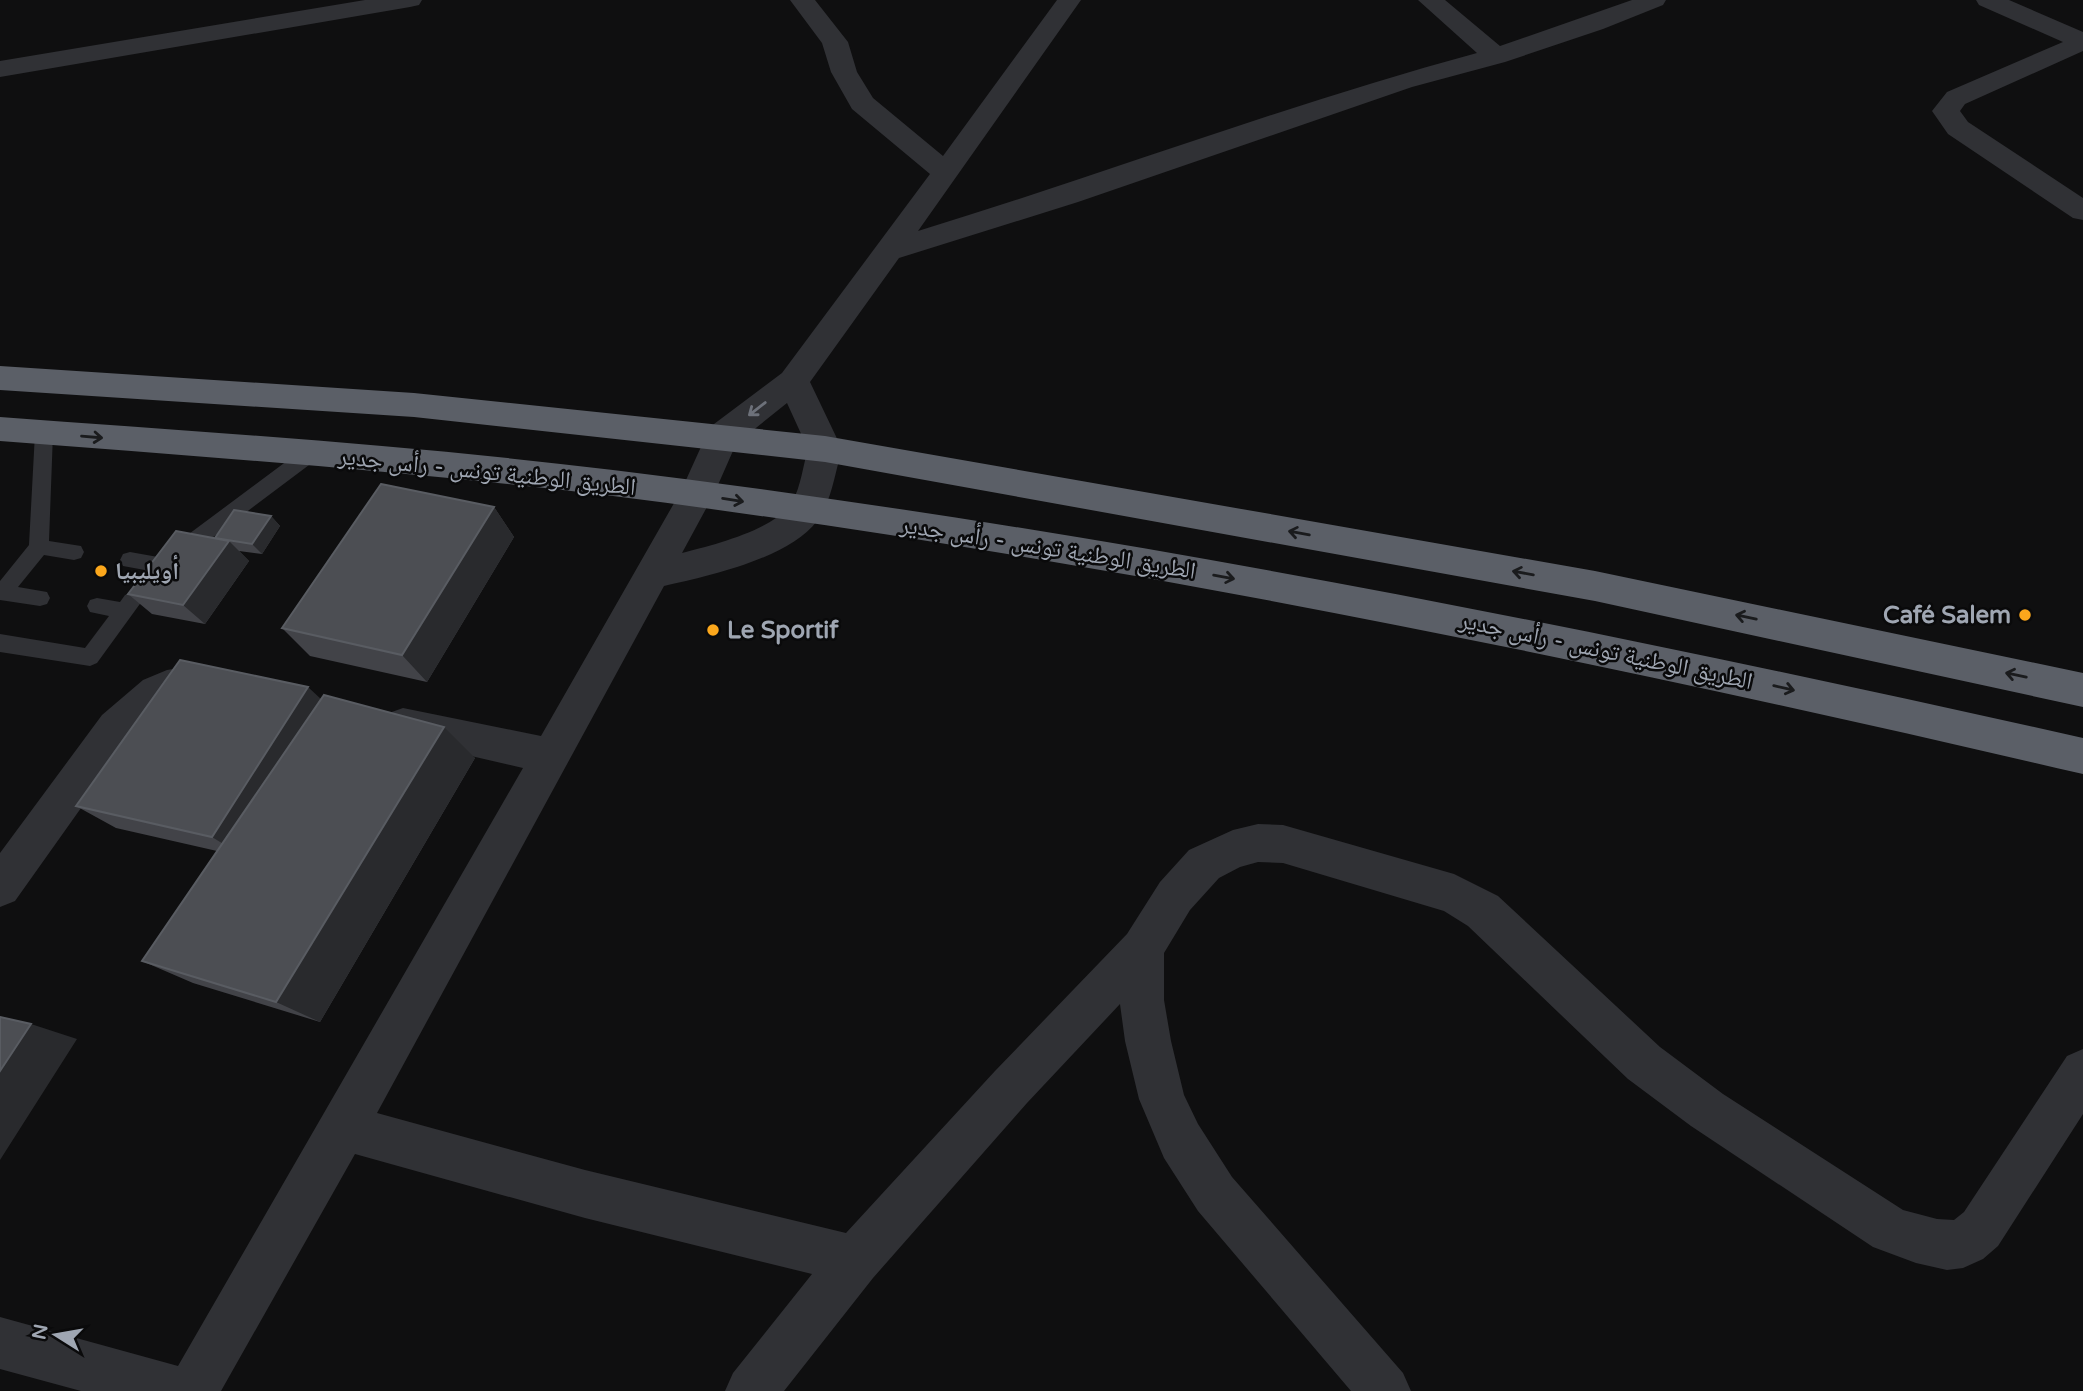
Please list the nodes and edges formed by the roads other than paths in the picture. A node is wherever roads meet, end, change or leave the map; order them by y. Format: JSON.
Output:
{"nodes":[{"id":1,"x":410,"y":0,"type":"edge"},
{"id":2,"x":802,"y":0,"type":"edge"},
{"id":3,"x":1069,"y":0,"type":"edge"},
{"id":4,"x":1430,"y":0,"type":"edge"},
{"id":5,"x":1654,"y":0,"type":"edge"},
{"id":6,"x":1988,"y":0,"type":"edge"},
{"id":7,"x":2083,"y":41,"type":"edge"},
{"id":8,"x":1496,"y":56,"type":"junction"},
{"id":9,"x":0,"y":69,"type":"edge"},
{"id":10,"x":945,"y":173,"type":"junction"},
{"id":11,"x":2083,"y":211,"type":"edge"},
{"id":12,"x":888,"y":251,"type":"junction"},
{"id":13,"x":0,"y":378,"type":"edge"},
{"id":14,"x":793,"y":381,"type":"junction"},
{"id":15,"x":0,"y":429,"type":"edge"},
{"id":16,"x":44,"y":433,"type":"junction"},
{"id":17,"x":722,"y":436,"type":"junction"},
{"id":18,"x":825,"y":449,"type":"junction"},
{"id":19,"x":310,"y":454,"type":"junction"},
{"id":20,"x":697,"y":494,"type":"junction"},
{"id":21,"x":804,"y":511,"type":"junction"},
{"id":22,"x":39,"y":547,"type":"junction"},
{"id":23,"x":74,"y":552,"type":"dead end"},
{"id":24,"x":130,"y":560,"type":"dead end"},
{"id":25,"x":161,"y":565,"type":"junction"},
{"id":26,"x":652,"y":574,"type":"junction"},
{"id":27,"x":1,"y":594,"type":"edge"},
{"id":28,"x":40,"y":598,"type":"dead end"},
{"id":29,"x":97,"y":606,"type":"dead end"},
{"id":30,"x":125,"y":611,"type":"junction"},
{"id":31,"x":0,"y":643,"type":"edge"},
{"id":32,"x":2083,"y":690,"type":"edge"},
{"id":33,"x":243,"y":691,"type":"edge"},
{"id":34,"x":363,"y":717,"type":"edge"},
{"id":35,"x":2083,"y":755,"type":"edge"},
{"id":36,"x":550,"y":756,"type":"junction"},
{"id":37,"x":0,"y":887,"type":"edge"},
{"id":38,"x":1142,"y":949,"type":"junction"},
{"id":39,"x":2083,"y":1072,"type":"edge"},
{"id":40,"x":344,"y":1127,"type":"junction"},
{"id":41,"x":855,"y":1260,"type":"junction"},
{"id":42,"x":0,"y":1343,"type":"edge"},
{"id":43,"x":176,"y":1391,"type":"edge"},
{"id":44,"x":192,"y":1391,"type":"edge"},
{"id":45,"x":751,"y":1391,"type":"edge"},
{"id":46,"x":1385,"y":1391,"type":"edge"}],
"edges":[{"from":1,"to":9,"type":"street"},
{"from":2,"to":10,"type":"street"},
{"from":3,"to":10,"type":"street"},
{"from":4,"to":8,"type":"street"},
{"from":5,"to":8,"type":"street"},
{"from":6,"to":7,"type":"street"},
{"from":7,"to":11,"type":"street"},
{"from":8,"to":12,"type":"street"},
{"from":10,"to":12,"type":"street"},
{"from":12,"to":14,"type":"street"},
{"from":13,"to":17,"type":"highway"},
{"from":14,"to":17,"type":"street","one_way":true},
{"from":14,"to":18,"type":"street"},
{"from":15,"to":16,"type":"highway","name":"الطريق الوطنية تونس - رأس جدير"},
{"from":16,"to":19,"type":"highway","name":"الطريق الوطنية تونس - رأس جدير","one_way":true},
{"from":16,"to":22,"type":"lane"},
{"from":17,"to":18,"type":"highway"},
{"from":17,"to":20,"type":"street"},
{"from":18,"to":21,"type":"street"},
{"from":32,"to":18,"type":"highway","one_way":true},
{"from":19,"to":20,"type":"highway","name":"الطريق الوطنية تونس - رأس جدير"},
{"from":19,"to":25,"type":"lane"},
{"from":20,"to":21,"type":"highway","name":"الطريق الوطنية تونس - رأس جدير","one_way":true},
{"from":20,"to":26,"type":"street"},
{"from":21,"to":26,"type":"street"},
{"from":21,"to":35,"type":"highway","name":"الطريق الوطنية تونس - رأس جدير","one_way":true},
{"from":22,"to":23,"type":"lane"},
{"from":22,"to":27,"type":"lane"},
{"from":24,"to":25,"type":"lane"},
{"from":25,"to":30,"type":"lane"},
{"from":26,"to":36,"type":"street"},
{"from":27,"to":28,"type":"lane"},
{"from":29,"to":30,"type":"lane"},
{"from":30,"to":31,"type":"lane"},
{"from":33,"to":37,"type":"street"},
{"from":34,"to":36,"type":"street"},
{"from":36,"to":40,"type":"street"},
{"from":38,"to":39,"type":"street"},
{"from":38,"to":41,"type":"street"},
{"from":38,"to":46,"type":"street"},
{"from":40,"to":41,"type":"street"},
{"from":40,"to":44,"type":"street"},
{"from":41,"to":45,"type":"street"},
{"from":42,"to":43,"type":"street"}]}
